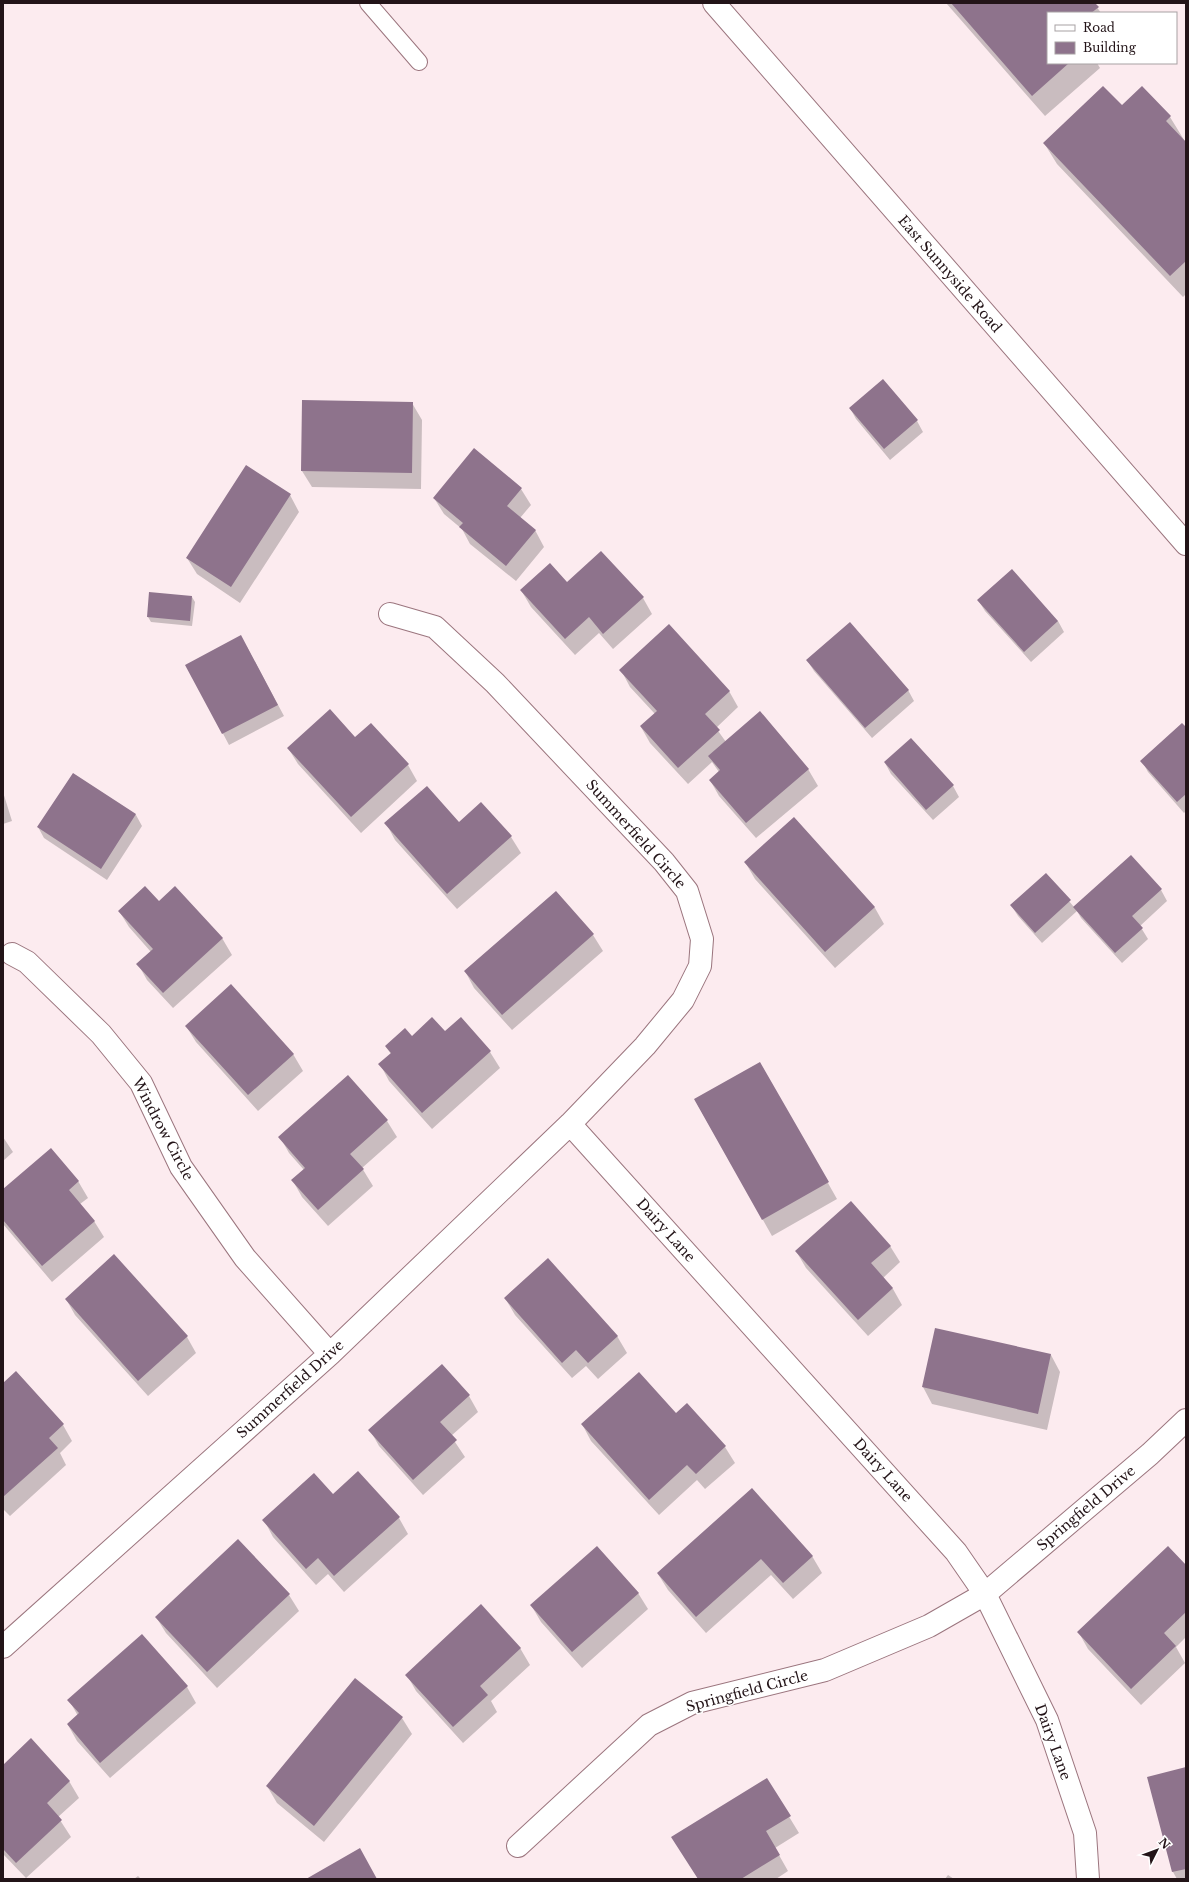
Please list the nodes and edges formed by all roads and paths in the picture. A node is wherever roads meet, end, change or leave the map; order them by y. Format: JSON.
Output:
{"nodes":[{"id":1,"x":368,"y":3,"type":"edge"},
{"id":2,"x":714,"y":3,"type":"edge"},
{"id":3,"x":419,"y":62,"type":"dead end"},
{"id":4,"x":1186,"y":544,"type":"edge"},
{"id":5,"x":390,"y":614,"type":"dead end"},
{"id":6,"x":12,"y":954,"type":"dead end"},
{"id":7,"x":570,"y":1124,"type":"junction"},
{"id":8,"x":330,"y":1354,"type":"junction"},
{"id":9,"x":1186,"y":1420,"type":"edge"},
{"id":10,"x":985,"y":1594,"type":"junction"},
{"id":11,"x":3,"y":1647,"type":"edge"},
{"id":12,"x":518,"y":1846,"type":"dead end"},
{"id":13,"x":1088,"y":1879,"type":"edge"}],
"edges":[{"from":1,"to":3,"type":"lane"},
{"from":2,"to":4,"type":"street","name":"East Sunnyside Road"},
{"from":5,"to":7,"type":"street","name":"Summerfield Circle"},
{"from":6,"to":8,"type":"street","name":"Windrow Circle"},
{"from":7,"to":8,"type":"street","name":"Summerfield Drive"},
{"from":7,"to":10,"type":"street","name":"Dairy Lane"},
{"from":8,"to":11,"type":"street","name":"Summerfield Drive"},
{"from":9,"to":10,"type":"street","name":"Springfield Drive"},
{"from":10,"to":12,"type":"street","name":"Springfield Circle"},
{"from":10,"to":13,"type":"street","name":"Dairy Lane"}]}
